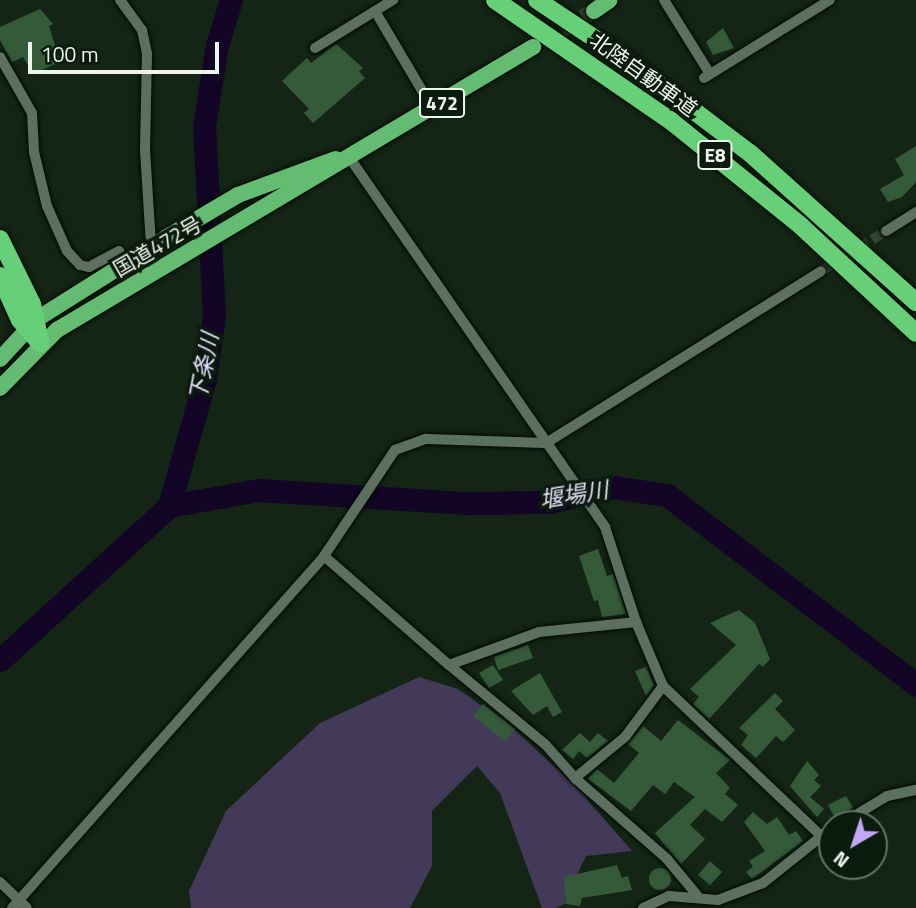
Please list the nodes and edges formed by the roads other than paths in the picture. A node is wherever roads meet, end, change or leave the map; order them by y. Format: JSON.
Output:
{"nodes":[{"id":1,"x":120,"y":0,"type":"edge"},
{"id":2,"x":393,"y":0,"type":"edge"},
{"id":3,"x":495,"y":0,"type":"edge"},
{"id":4,"x":537,"y":0,"type":"edge"},
{"id":5,"x":610,"y":0,"type":"edge"},
{"id":6,"x":664,"y":0,"type":"edge"},
{"id":7,"x":830,"y":0,"type":"edge"},
{"id":8,"x":375,"y":11,"type":"junction"},
{"id":9,"x":594,"y":11,"type":"tunnel mouth"},
{"id":10,"x":533,"y":47,"type":"tunnel mouth"},
{"id":11,"x":315,"y":48,"type":"dead end"},
{"id":12,"x":0,"y":57,"type":"edge"},
{"id":13,"x":433,"y":109,"type":"junction"},
{"id":14,"x":349,"y":157,"type":"junction"},
{"id":15,"x":916,"y":212,"type":"edge"},
{"id":16,"x":886,"y":231,"type":"tunnel mouth"},
{"id":17,"x":0,"y":239,"type":"edge"},
{"id":18,"x":151,"y":246,"type":"junction"},
{"id":19,"x":125,"y":262,"type":"junction"},
{"id":20,"x":821,"y":271,"type":"tunnel mouth"},
{"id":21,"x":0,"y":276,"type":"edge"},
{"id":22,"x":916,"y":302,"type":"edge"},
{"id":23,"x":31,"y":324,"type":"junction"},
{"id":24,"x":916,"y":333,"type":"edge"},
{"id":25,"x":40,"y":343,"type":"junction"},
{"id":26,"x":0,"y":359,"type":"edge"},
{"id":27,"x":0,"y":388,"type":"edge"},
{"id":28,"x":546,"y":443,"type":"junction"},
{"id":29,"x":324,"y":556,"type":"junction"},
{"id":30,"x":636,"y":622,"type":"junction"},
{"id":31,"x":449,"y":665,"type":"junction"},
{"id":32,"x":663,"y":686,"type":"junction"},
{"id":33,"x":575,"y":778,"type":"junction"},
{"id":34,"x":916,"y":790,"type":"edge"},
{"id":35,"x":864,"y":810,"type":"edge"},
{"id":36,"x":818,"y":833,"type":"edge"},
{"id":37,"x":818,"y":835,"type":"edge"},
{"id":38,"x":0,"y":882,"type":"edge"},
{"id":39,"x":697,"y":895,"type":"junction"},
{"id":40,"x":15,"y":904,"type":"edge"},
{"id":41,"x":718,"y":904,"type":"edge"},
{"id":42,"x":27,"y":908,"type":"edge"},
{"id":43,"x":643,"y":908,"type":"edge"}],
"edges":[{"from":1,"to":18,"type":"street"},
{"from":2,"to":8,"type":"street"},
{"from":3,"to":24,"type":"highway","name":"北陸自動車道","number":"E8"},
{"from":4,"to":22,"type":"highway","name":"北陸自動車道","number":"E8"},
{"from":5,"to":9,"type":"highway"},
{"from":6,"to":7,"type":"street"},
{"from":8,"to":11,"type":"street"},
{"from":8,"to":13,"type":"street"},
{"from":10,"to":13,"type":"highway","name":"国道472号","number":"472"},
{"from":12,"to":19,"type":"street"},
{"from":13,"to":14,"type":"highway","name":"国道472号","number":"472"},
{"from":14,"to":18,"type":"highway","name":"国道472号","number":"472"},
{"from":14,"to":25,"type":"highway","name":"国道472号","number":"472"},
{"from":14,"to":28,"type":"street"},
{"from":15,"to":16,"type":"street"},
{"from":17,"to":23,"type":"highway"},
{"from":18,"to":19,"type":"highway","name":"国道472号","number":"472"},
{"from":19,"to":23,"type":"highway","name":"国道472号","number":"472"},
{"from":20,"to":28,"type":"street"},
{"from":21,"to":23,"type":"highway"},
{"from":23,"to":25,"type":"highway"},
{"from":23,"to":26,"type":"highway","name":"国道472号","number":"472"},
{"from":25,"to":27,"type":"highway","name":"国道472号","number":"472"},
{"from":28,"to":29,"type":"street"},
{"from":28,"to":30,"type":"street"},
{"from":29,"to":31,"type":"street"},
{"from":29,"to":40,"type":"street"},
{"from":30,"to":31,"type":"street"},
{"from":30,"to":32,"type":"street"},
{"from":31,"to":33,"type":"street"},
{"from":32,"to":33,"type":"street"},
{"from":32,"to":36,"type":"street"},
{"from":33,"to":39,"type":"street"},
{"from":34,"to":35,"type":"street"},
{"from":37,"to":41,"type":"street"},
{"from":38,"to":40,"type":"street"},
{"from":39,"to":41,"type":"street"},
{"from":39,"to":43,"type":"street"},
{"from":40,"to":42,"type":"street"}]}
